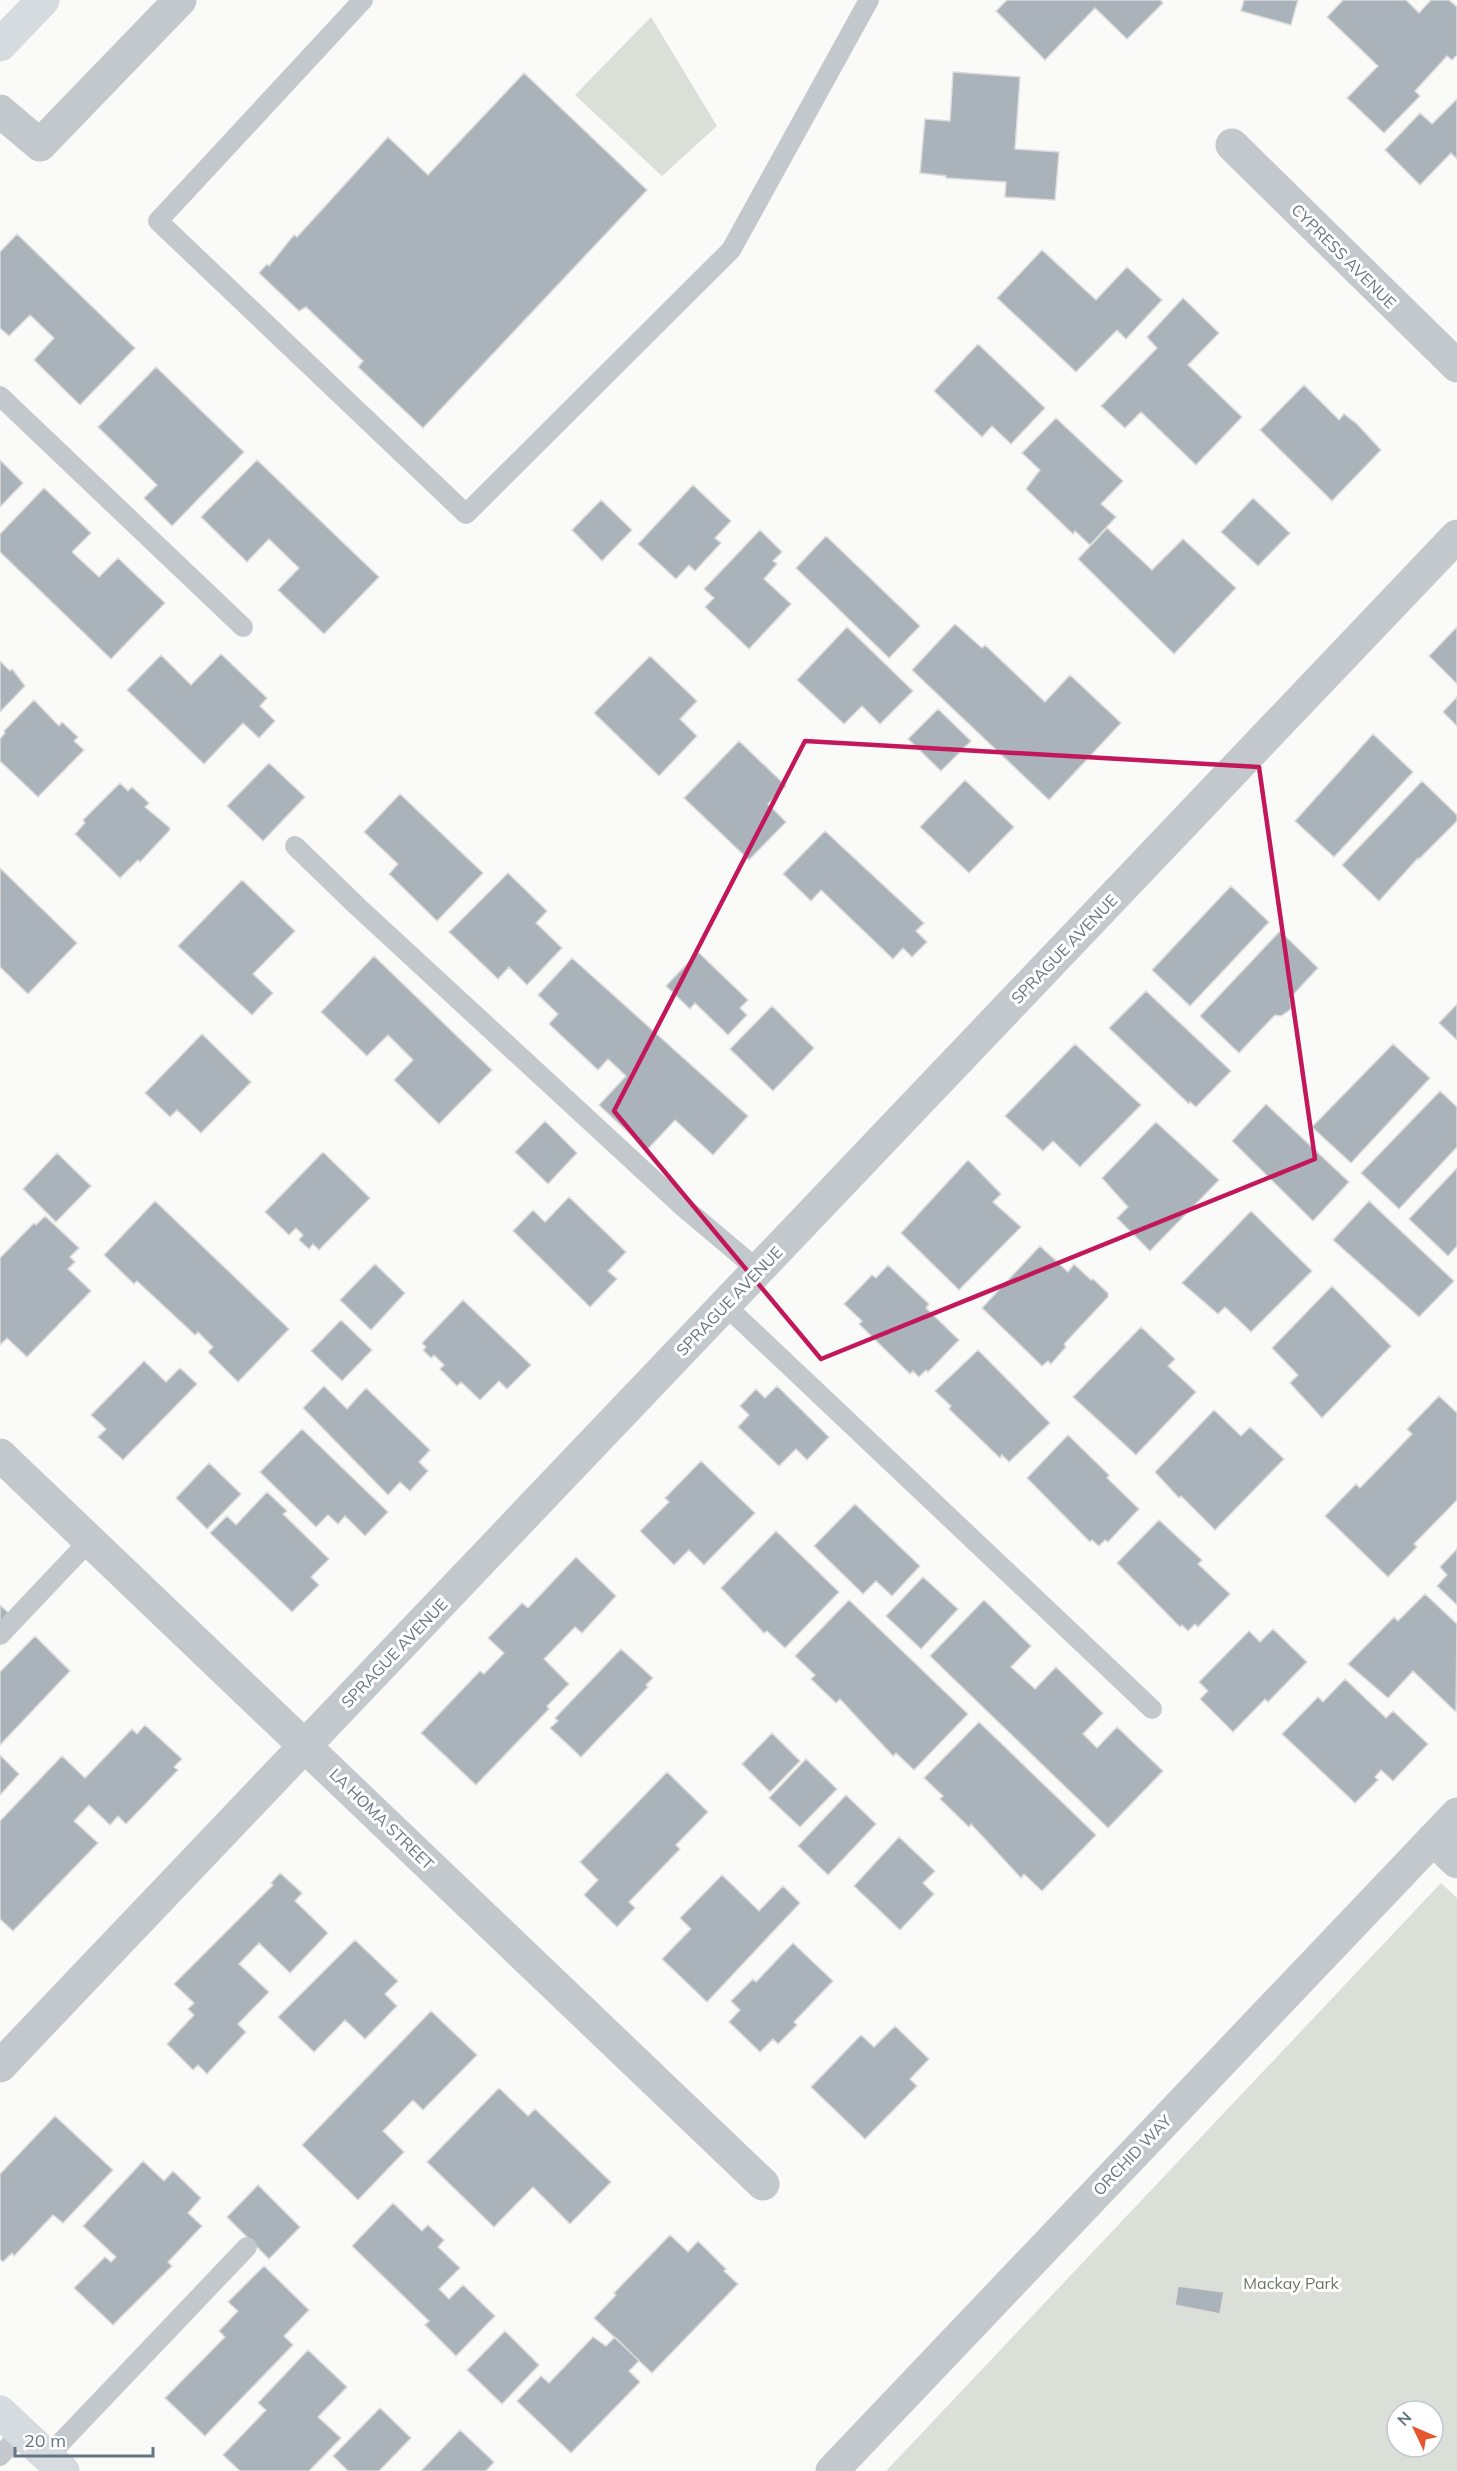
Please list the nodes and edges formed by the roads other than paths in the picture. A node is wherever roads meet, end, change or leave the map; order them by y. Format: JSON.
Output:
{"nodes":[{"id":1,"x":43,"y":0,"type":"edge"},
{"id":2,"x":180,"y":0,"type":"edge"},
{"id":3,"x":363,"y":0,"type":"edge"},
{"id":4,"x":869,"y":0,"type":"edge"},
{"id":5,"x":0,"y":45,"type":"edge"},
{"id":6,"x":0,"y":111,"type":"edge"},
{"id":7,"x":1232,"y":145,"type":"dead end"},
{"id":8,"x":1457,"y":366,"type":"edge"},
{"id":9,"x":0,"y":396,"type":"edge"},
{"id":10,"x":1457,"y":536,"type":"edge"},
{"id":11,"x":243,"y":627,"type":"dead end"},
{"id":12,"x":296,"y":846,"type":"dead end"},
{"id":13,"x":758,"y":1270,"type":"junction"},
{"id":14,"x":725,"y":1305,"type":"junction"},
{"id":15,"x":0,"y":1455,"type":"edge"},
{"id":16,"x":90,"y":1540,"type":"junction"},
{"id":17,"x":0,"y":1635,"type":"edge"},
{"id":18,"x":1152,"y":1709,"type":"dead end"},
{"id":19,"x":306,"y":1745,"type":"junction"},
{"id":20,"x":1457,"y":1814,"type":"edge"},
{"id":21,"x":1433,"y":1839,"type":"junction"},
{"id":22,"x":1457,"y":1862,"type":"edge"},
{"id":23,"x":0,"y":2066,"type":"edge"},
{"id":24,"x":763,"y":2184,"type":"dead end"},
{"id":25,"x":247,"y":2247,"type":"dead end"},
{"id":26,"x":7,"y":2433,"type":"edge"},
{"id":27,"x":56,"y":2464,"type":"edge"},
{"id":28,"x":832,"y":2471,"type":"edge"}],
"edges":[{"from":1,"to":5,"type":"main road"},
{"from":2,"to":6,"type":"street"},
{"from":3,"to":4,"type":"lane"},
{"from":7,"to":8,"type":"street","name":"CYPRESS AVENUE"},
{"from":9,"to":11,"type":"lane"},
{"from":10,"to":13,"type":"street","name":"SPRAGUE AVENUE"},
{"from":12,"to":13,"type":"lane"},
{"from":13,"to":14,"type":"street","name":"SPRAGUE AVENUE"},
{"from":14,"to":18,"type":"lane"},
{"from":14,"to":19,"type":"street","name":"SPRAGUE AVENUE"},
{"from":15,"to":16,"type":"street","name":"LA HOMA STREET"},
{"from":16,"to":17,"type":"lane"},
{"from":16,"to":19,"type":"street","name":"LA HOMA STREET"},
{"from":19,"to":23,"type":"street","name":"SPRAGUE AVENUE"},
{"from":19,"to":24,"type":"street","name":"LA HOMA STREET"},
{"from":20,"to":21,"type":"street","name":"ORCHID WAY"},
{"from":21,"to":22,"type":"street"},
{"from":21,"to":28,"type":"street","name":"ORCHID WAY"},
{"from":25,"to":27,"type":"lane"},
{"from":26,"to":27,"type":"main road"}]}
